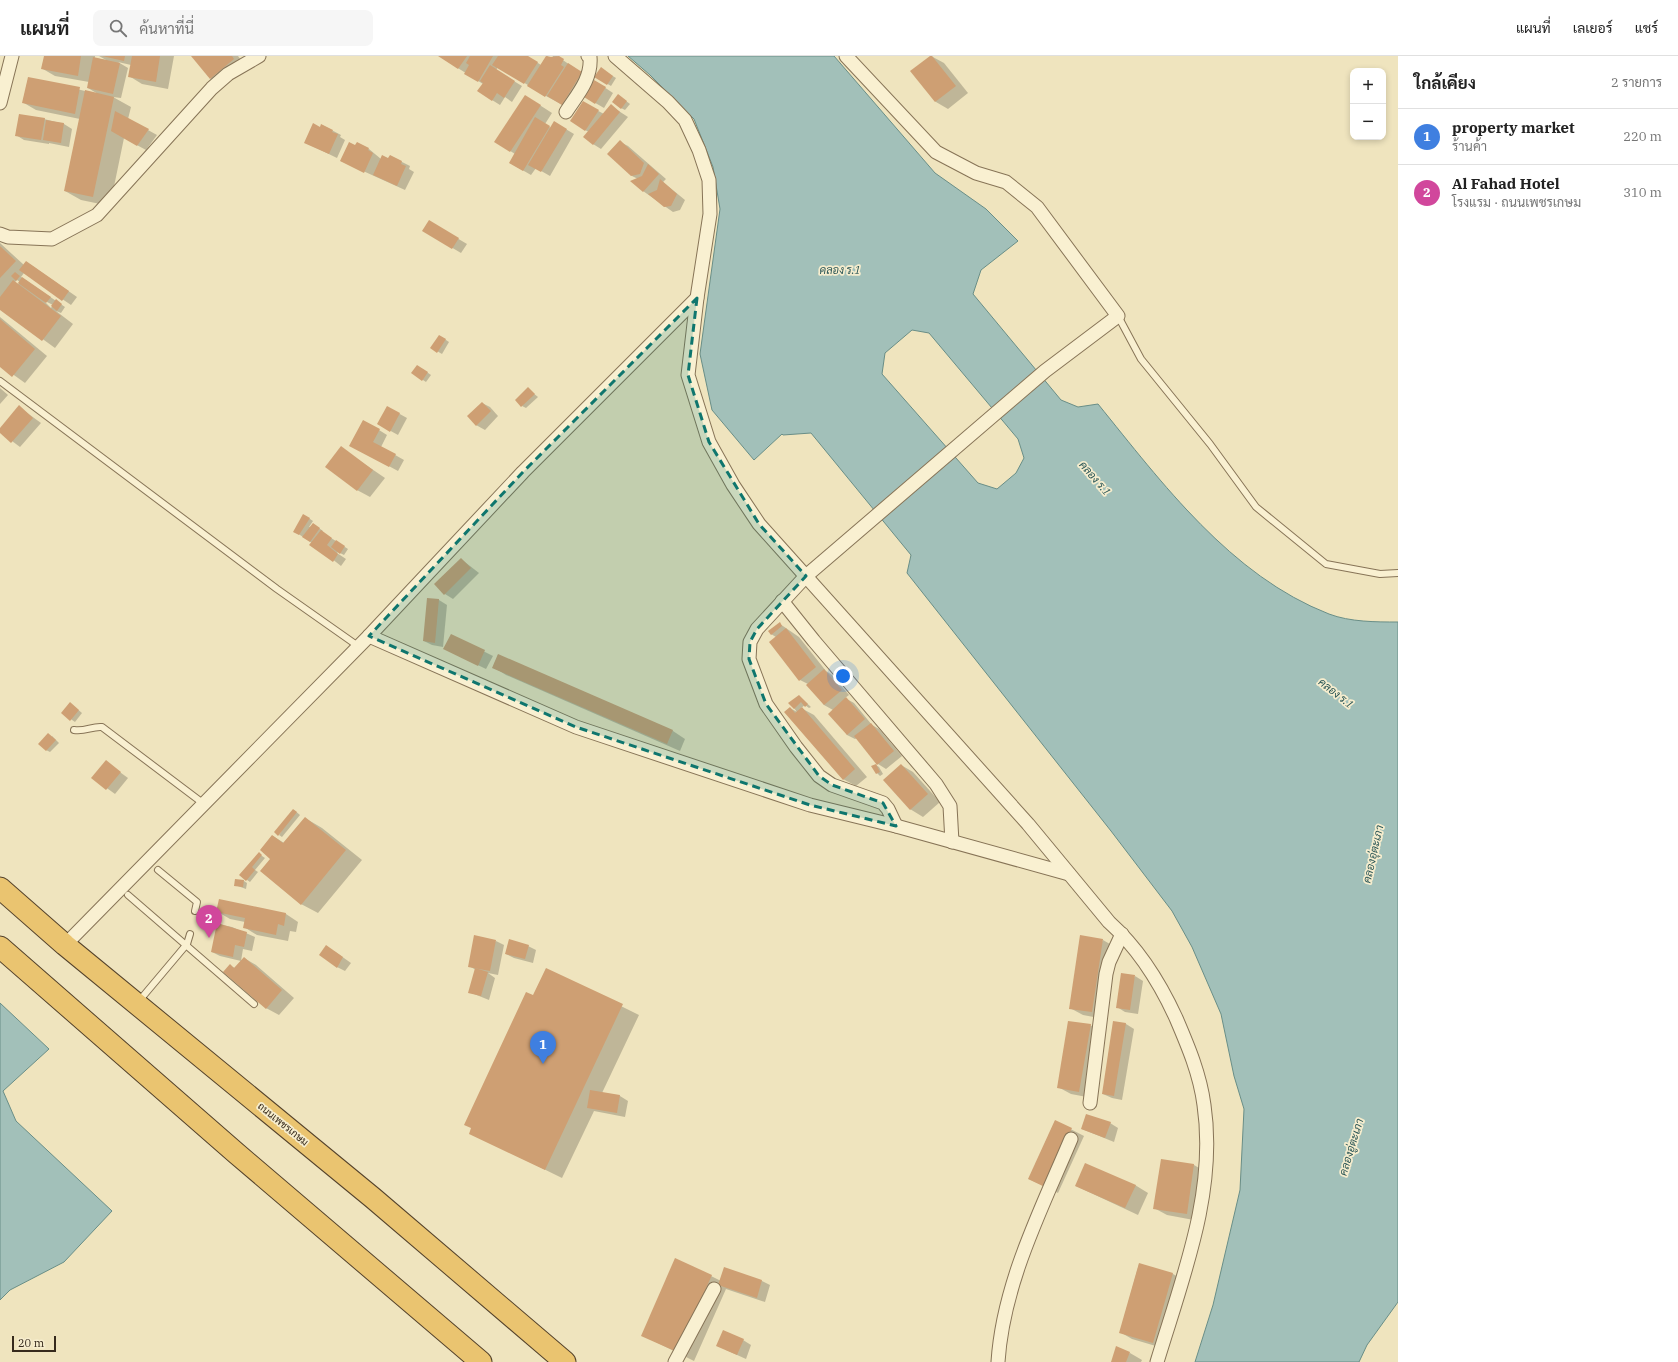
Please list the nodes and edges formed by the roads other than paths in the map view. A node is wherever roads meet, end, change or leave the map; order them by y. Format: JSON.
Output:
{"nodes":[{"id":1,"x":12,"y":56,"type":"edge"},
{"id":2,"x":259,"y":56,"type":"edge"},
{"id":3,"x":588,"y":56,"type":"edge"},
{"id":4,"x":615,"y":56,"type":"edge"},
{"id":5,"x":846,"y":56,"type":"edge"},
{"id":6,"x":0,"y":103,"type":"edge"},
{"id":7,"x":566,"y":112,"type":"dead end"},
{"id":8,"x":0,"y":234,"type":"edge"},
{"id":9,"x":697,"y":298,"type":"junction"},
{"id":10,"x":1118,"y":316,"type":"junction"},
{"id":11,"x":0,"y":381,"type":"edge"},
{"id":12,"x":1398,"y":573,"type":"edge"},
{"id":13,"x":806,"y":576,"type":"junction"},
{"id":14,"x":782,"y":601,"type":"junction"},
{"id":15,"x":369,"y":636,"type":"junction"},
{"id":16,"x":358,"y":646,"type":"junction"},
{"id":17,"x":74,"y":730,"type":"dead end"},
{"id":18,"x":204,"y":804,"type":"junction"},
{"id":19,"x":896,"y":826,"type":"junction"},
{"id":20,"x":952,"y":842,"type":"junction"},
{"id":21,"x":158,"y":870,"type":"dead end"},
{"id":22,"x":1069,"y":874,"type":"junction"},
{"id":23,"x":0,"y":888,"type":"edge"},
{"id":24,"x":128,"y":895,"type":"dead end"},
{"id":25,"x":196,"y":911,"type":"dead end"},
{"id":26,"x":190,"y":934,"type":"dead end"},
{"id":27,"x":1122,"y":934,"type":"junction"},
{"id":28,"x":186,"y":944,"type":"junction"},
{"id":29,"x":65,"y":945,"type":"junction"},
{"id":30,"x":0,"y":947,"type":"edge"},
{"id":31,"x":136,"y":1004,"type":"junction"},
{"id":32,"x":254,"y":1004,"type":"dead end"},
{"id":33,"x":1090,"y":1103,"type":"dead end"},
{"id":34,"x":1071,"y":1139,"type":"dead end"},
{"id":35,"x":714,"y":1289,"type":"dead end"},
{"id":36,"x":481,"y":1362,"type":"edge"},
{"id":37,"x":565,"y":1362,"type":"edge"},
{"id":38,"x":674,"y":1362,"type":"edge"},
{"id":39,"x":998,"y":1362,"type":"edge"},
{"id":40,"x":1157,"y":1362,"type":"edge"}],
"edges":[{"from":1,"to":6,"type":"street"},
{"from":2,"to":8,"type":"street"},
{"from":3,"to":7,"type":"street"},
{"from":4,"to":9,"type":"street"},
{"from":5,"to":10,"type":"street"},
{"from":9,"to":13,"type":"street"},
{"from":9,"to":15,"type":"street"},
{"from":10,"to":12,"type":"lane"},
{"from":10,"to":13,"type":"street"},
{"from":11,"to":16,"type":"lane"},
{"from":13,"to":14,"type":"street"},
{"from":13,"to":22,"type":"street"},
{"from":14,"to":19,"type":"street"},
{"from":14,"to":20,"type":"street"},
{"from":15,"to":16,"type":"street"},
{"from":15,"to":19,"type":"street"},
{"from":16,"to":18,"type":"street"},
{"from":17,"to":18,"type":"lane"},
{"from":18,"to":29,"type":"street"},
{"from":19,"to":20,"type":"street"},
{"from":20,"to":22,"type":"street"},
{"from":21,"to":25,"type":"lane"},
{"from":22,"to":27,"type":"street"},
{"from":23,"to":29,"type":"highway","name":"ถนนเพชรเกษม"},
{"from":24,"to":28,"type":"lane"},
{"from":26,"to":28,"type":"lane"},
{"from":27,"to":33,"type":"street"},
{"from":27,"to":40,"type":"street"},
{"from":28,"to":31,"type":"lane"},
{"from":28,"to":32,"type":"lane"},
{"from":29,"to":31,"type":"highway","name":"ถนนเพชรเกษม"},
{"from":30,"to":36,"type":"highway"},
{"from":31,"to":37,"type":"highway","name":"ถนนเพชรเกษม"},
{"from":34,"to":39,"type":"street"},
{"from":35,"to":38,"type":"street"}]}
